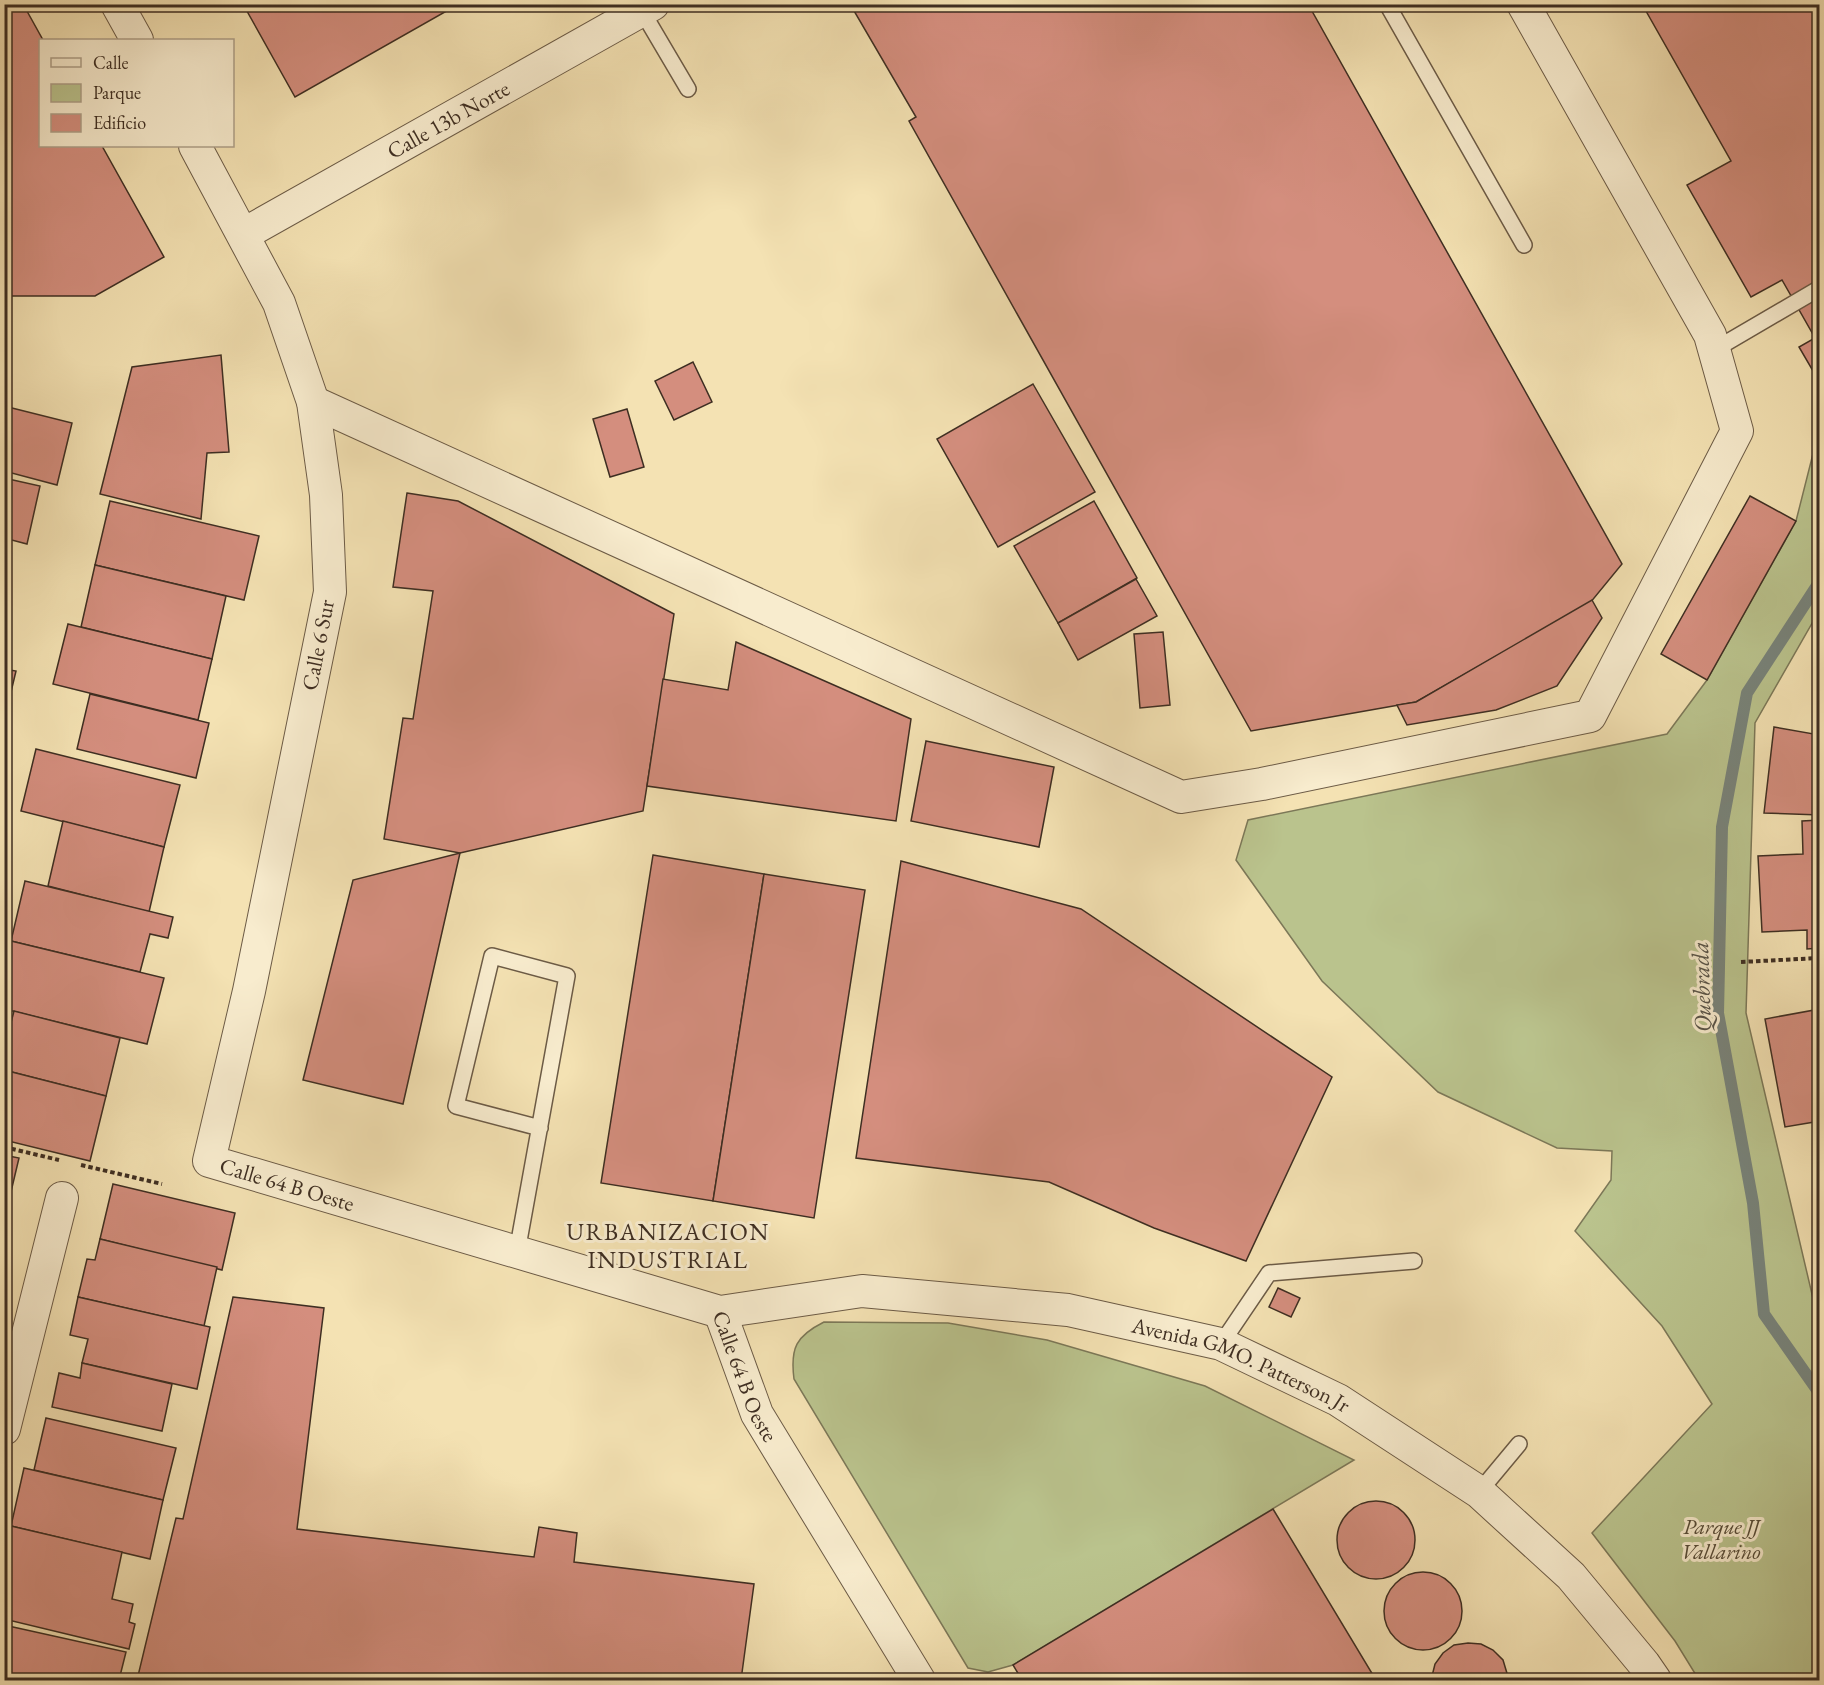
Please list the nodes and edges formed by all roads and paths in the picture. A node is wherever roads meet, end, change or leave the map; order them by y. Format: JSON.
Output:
{"nodes":[{"id":1,"x":117,"y":4,"type":"edge"},
{"id":2,"x":1387,"y":4,"type":"edge"},
{"id":3,"x":1523,"y":4,"type":"edge"},
{"id":4,"x":648,"y":8,"type":"edge"},
{"id":5,"x":136,"y":39,"type":"edge"},
{"id":6,"x":688,"y":89,"type":"dead end"},
{"id":7,"x":196,"y":147,"type":"edge"},
{"id":8,"x":244,"y":234,"type":"junction"},
{"id":9,"x":1524,"y":245,"type":"dead end"},
{"id":10,"x":1820,"y":288,"type":"edge"},
{"id":11,"x":1714,"y":350,"type":"junction"},
{"id":12,"x":313,"y":402,"type":"junction"},
{"id":13,"x":1820,"y":958,"type":"edge"},
{"id":14,"x":1741,"y":962,"type":"dead end"},
{"id":15,"x":540,"y":1128,"type":"junction"},
{"id":16,"x":209,"y":1161,"type":"joint"},
{"id":17,"x":63,"y":1198,"type":"dead end"},
{"id":18,"x":517,"y":1252,"type":"junction"},
{"id":19,"x":1414,"y":1261,"type":"dead end"},
{"id":20,"x":720,"y":1311,"type":"junction"},
{"id":21,"x":1221,"y":1344,"type":"junction"},
{"id":22,"x":4,"y":1429,"type":"edge"},
{"id":23,"x":1519,"y":1444,"type":"dead end"},
{"id":24,"x":1479,"y":1492,"type":"junction"},
{"id":25,"x":919,"y":1680,"type":"edge"},
{"id":26,"x":1655,"y":1680,"type":"edge"}],
"edges":[{"from":1,"to":5,"type":"street"},
{"from":2,"to":9,"type":"lane"},
{"from":3,"to":11,"type":"street"},
{"from":4,"to":6,"type":"lane"},
{"from":4,"to":8,"type":"street","name":"Calle 13b Norte"},
{"from":7,"to":8,"type":"street","name":"Calle 6 Sur"},
{"from":8,"to":12,"type":"street","name":"Calle 6 Sur"},
{"from":10,"to":11,"type":"lane"},
{"from":11,"to":12,"type":"street"},
{"from":12,"to":16,"type":"street","name":"Calle 6 Sur"},
{"from":13,"to":14,"type":"path"},
{"from":15,"to":15,"type":"lane"},
{"from":15,"to":18,"type":"lane"},
{"from":16,"to":18,"type":"street","name":"Calle 64 B Oeste"},
{"from":17,"to":22,"type":"street"},
{"from":18,"to":20,"type":"street","name":"Calle 64 B Oeste"},
{"from":19,"to":21,"type":"lane"},
{"from":20,"to":21,"type":"street","name":"Avenida GMO. Patterson Jr"},
{"from":20,"to":25,"type":"street","name":"Calle 64 B Oeste"},
{"from":21,"to":24,"type":"street","name":"Avenida GMO. Patterson Jr"},
{"from":23,"to":24,"type":"lane"},
{"from":24,"to":26,"type":"street","name":"Avenida GMO. Patterson Jr"}]}
